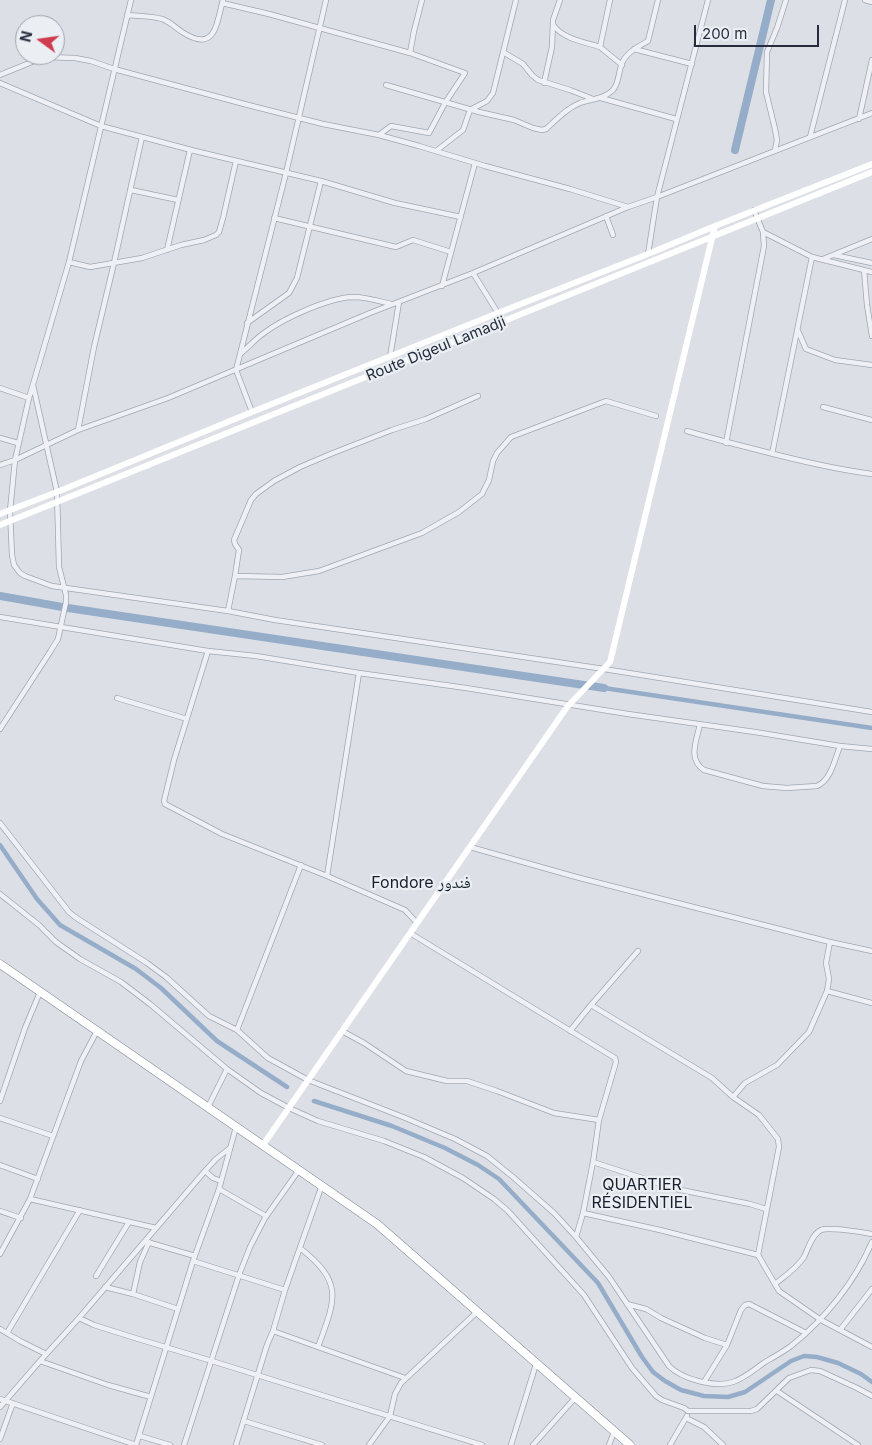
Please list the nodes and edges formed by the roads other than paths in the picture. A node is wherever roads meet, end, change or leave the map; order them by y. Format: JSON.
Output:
{"nodes":[{"id":1,"x":130,"y":0,"type":"edge"},
{"id":2,"x":326,"y":0,"type":"edge"},
{"id":3,"x":422,"y":0,"type":"edge"},
{"id":4,"x":516,"y":0,"type":"edge"},
{"id":5,"x":560,"y":0,"type":"edge"},
{"id":6,"x":610,"y":0,"type":"edge"},
{"id":7,"x":658,"y":0,"type":"edge"},
{"id":8,"x":708,"y":0,"type":"edge"},
{"id":9,"x":786,"y":0,"type":"edge"},
{"id":10,"x":845,"y":0,"type":"edge"},
{"id":11,"x":865,"y":0,"type":"edge"},
{"id":12,"x":223,"y":2,"type":"edge"},
{"id":13,"x":872,"y":2,"type":"edge"},
{"id":14,"x":127,"y":15,"type":"junction"},
{"id":15,"x":553,"y":24,"type":"junction"},
{"id":16,"x":320,"y":29,"type":"junction"},
{"id":17,"x":600,"y":47,"type":"junction"},
{"id":18,"x":634,"y":49,"type":"junction"},
{"id":19,"x":503,"y":52,"type":"junction"},
{"id":20,"x":410,"y":53,"type":"junction"},
{"id":21,"x":872,"y":60,"type":"edge"},
{"id":22,"x":692,"y":64,"type":"junction"},
{"id":23,"x":622,"y":65,"type":"junction"},
{"id":24,"x":114,"y":69,"type":"junction"},
{"id":25,"x":0,"y":75,"type":"edge"},
{"id":26,"x":0,"y":83,"type":"edge"},
{"id":27,"x":544,"y":83,"type":"junction"},
{"id":28,"x":386,"y":85,"type":"dead end"},
{"id":29,"x":602,"y":98,"type":"junction"},
{"id":30,"x":594,"y":100,"type":"junction"},
{"id":31,"x":445,"y":103,"type":"junction"},
{"id":32,"x":470,"y":110,"type":"junction"},
{"id":33,"x":872,"y":113,"type":"edge"},
{"id":34,"x":298,"y":118,"type":"junction"},
{"id":35,"x":859,"y":118,"type":"junction"},
{"id":36,"x":676,"y":120,"type":"junction"},
{"id":37,"x":101,"y":126,"type":"junction"},
{"id":38,"x":379,"y":135,"type":"junction"},
{"id":39,"x":142,"y":137,"type":"junction"},
{"id":40,"x":810,"y":137,"type":"junction"},
{"id":41,"x":190,"y":150,"type":"junction"},
{"id":42,"x":776,"y":150,"type":"junction"},
{"id":43,"x":436,"y":151,"type":"junction"},
{"id":44,"x":236,"y":161,"type":"junction"},
{"id":45,"x":475,"y":163,"type":"junction"},
{"id":46,"x":872,"y":164,"type":"edge"},
{"id":47,"x":872,"y":172,"type":"edge"},
{"id":48,"x":286,"y":173,"type":"junction"},
{"id":49,"x":321,"y":181,"type":"junction"},
{"id":50,"x":130,"y":190,"type":"junction"},
{"id":51,"x":657,"y":197,"type":"junction"},
{"id":52,"x":178,"y":200,"type":"junction"},
{"id":53,"x":628,"y":207,"type":"junction"},
{"id":54,"x":754,"y":210,"type":"junction"},
{"id":55,"x":606,"y":216,"type":"junction"},
{"id":56,"x":460,"y":217,"type":"junction"},
{"id":57,"x":274,"y":218,"type":"junction"},
{"id":58,"x":757,"y":218,"type":"junction"},
{"id":59,"x":310,"y":226,"type":"junction"},
{"id":60,"x":715,"y":226,"type":"junction"},
{"id":61,"x":763,"y":232,"type":"junction"},
{"id":62,"x":613,"y":235,"type":"dead end"},
{"id":63,"x":712,"y":237,"type":"junction"},
{"id":64,"x":872,"y":239,"type":"edge"},
{"id":65,"x":167,"y":250,"type":"junction"},
{"id":66,"x":451,"y":252,"type":"junction"},
{"id":67,"x":648,"y":254,"type":"junction"},
{"id":68,"x":833,"y":255,"type":"junction"},
{"id":69,"x":812,"y":257,"type":"junction"},
{"id":70,"x":821,"y":259,"type":"junction"},
{"id":71,"x":69,"y":262,"type":"junction"},
{"id":72,"x":114,"y":263,"type":"junction"},
{"id":73,"x":872,"y":263,"type":"edge"},
{"id":74,"x":864,"y":270,"type":"junction"},
{"id":75,"x":872,"y":272,"type":"edge"},
{"id":76,"x":473,"y":273,"type":"junction"},
{"id":77,"x":442,"y":286,"type":"junction"},
{"id":78,"x":398,"y":302,"type":"junction"},
{"id":79,"x":392,"y":304,"type":"junction"},
{"id":80,"x":498,"y":313,"type":"junction"},
{"id":81,"x":247,"y":323,"type":"junction"},
{"id":82,"x":797,"y":330,"type":"junction"},
{"id":83,"x":872,"y":336,"type":"edge"},
{"id":84,"x":240,"y":354,"type":"junction"},
{"id":85,"x":390,"y":356,"type":"junction"},
{"id":86,"x":872,"y":365,"type":"edge"},
{"id":87,"x":236,"y":370,"type":"junction"},
{"id":88,"x":33,"y":384,"type":"junction"},
{"id":89,"x":0,"y":388,"type":"edge"},
{"id":90,"x":478,"y":396,"type":"dead end"},
{"id":91,"x":29,"y":398,"type":"junction"},
{"id":92,"x":823,"y":407,"type":"dead end"},
{"id":93,"x":252,"y":412,"type":"junction"},
{"id":94,"x":656,"y":416,"type":"dead end"},
{"id":95,"x":872,"y":420,"type":"edge"},
{"id":96,"x":78,"y":430,"type":"junction"},
{"id":97,"x":687,"y":431,"type":"dead end"},
{"id":98,"x":0,"y":438,"type":"edge"},
{"id":99,"x":18,"y":443,"type":"junction"},
{"id":100,"x":726,"y":443,"type":"junction"},
{"id":101,"x":47,"y":444,"type":"junction"},
{"id":102,"x":772,"y":454,"type":"junction"},
{"id":103,"x":15,"y":460,"type":"junction"},
{"id":104,"x":0,"y":464,"type":"edge"},
{"id":105,"x":872,"y":474,"type":"edge"},
{"id":106,"x":57,"y":492,"type":"junction"},
{"id":107,"x":58,"y":502,"type":"junction"},
{"id":108,"x":10,"y":511,"type":"junction"},
{"id":109,"x":0,"y":514,"type":"edge"},
{"id":110,"x":10,"y":521,"type":"junction"},
{"id":111,"x":0,"y":526,"type":"edge"},
{"id":112,"x":235,"y":576,"type":"junction"},
{"id":113,"x":64,"y":588,"type":"junction"},
{"id":114,"x":228,"y":611,"type":"junction"},
{"id":115,"x":0,"y":617,"type":"edge"},
{"id":116,"x":62,"y":627,"type":"junction"},
{"id":117,"x":208,"y":651,"type":"junction"},
{"id":118,"x":602,"y":671,"type":"junction"},
{"id":119,"x":360,"y":673,"type":"junction"},
{"id":120,"x":117,"y":698,"type":"dead end"},
{"id":121,"x":572,"y":701,"type":"junction"},
{"id":122,"x":872,"y":712,"type":"edge"},
{"id":123,"x":187,"y":719,"type":"junction"},
{"id":124,"x":700,"y":724,"type":"junction"},
{"id":125,"x":0,"y":729,"type":"edge"},
{"id":126,"x":840,"y":746,"type":"junction"},
{"id":127,"x":872,"y":749,"type":"edge"},
{"id":128,"x":0,"y":823,"type":"edge"},
{"id":129,"x":470,"y":847,"type":"junction"},
{"id":130,"x":301,"y":865,"type":"junction"},
{"id":131,"x":327,"y":876,"type":"junction"},
{"id":132,"x":0,"y":894,"type":"edge"},
{"id":133,"x":417,"y":923,"type":"junction"},
{"id":134,"x":410,"y":933,"type":"junction"},
{"id":135,"x":830,"y":942,"type":"junction"},
{"id":136,"x":638,"y":951,"type":"dead end"},
{"id":137,"x":872,"y":951,"type":"edge"},
{"id":138,"x":0,"y":964,"type":"edge"},
{"id":139,"x":40,"y":992,"type":"junction"},
{"id":140,"x":827,"y":992,"type":"junction"},
{"id":141,"x":872,"y":1003,"type":"edge"},
{"id":142,"x":591,"y":1004,"type":"junction"},
{"id":143,"x":237,"y":1030,"type":"junction"},
{"id":144,"x":97,"y":1031,"type":"junction"},
{"id":145,"x":342,"y":1031,"type":"junction"},
{"id":146,"x":570,"y":1031,"type":"junction"},
{"id":147,"x":227,"y":1069,"type":"junction"},
{"id":148,"x":308,"y":1080,"type":"junction"},
{"id":149,"x":733,"y":1097,"type":"junction"},
{"id":150,"x":0,"y":1101,"type":"edge"},
{"id":151,"x":208,"y":1107,"type":"junction"},
{"id":152,"x":288,"y":1108,"type":"junction"},
{"id":153,"x":0,"y":1118,"type":"edge"},
{"id":154,"x":599,"y":1120,"type":"junction"},
{"id":155,"x":236,"y":1127,"type":"junction"},
{"id":156,"x":53,"y":1136,"type":"junction"},
{"id":157,"x":263,"y":1145,"type":"junction"},
{"id":158,"x":230,"y":1148,"type":"junction"},
{"id":159,"x":593,"y":1162,"type":"junction"},
{"id":160,"x":0,"y":1165,"type":"edge"},
{"id":161,"x":299,"y":1170,"type":"junction"},
{"id":162,"x":205,"y":1171,"type":"junction"},
{"id":163,"x":38,"y":1179,"type":"junction"},
{"id":164,"x":221,"y":1181,"type":"junction"},
{"id":165,"x":322,"y":1185,"type":"junction"},
{"id":166,"x":219,"y":1189,"type":"junction"},
{"id":167,"x":30,"y":1199,"type":"junction"},
{"id":168,"x":766,"y":1209,"type":"junction"},
{"id":169,"x":80,"y":1210,"type":"junction"},
{"id":170,"x":0,"y":1211,"type":"edge"},
{"id":171,"x":583,"y":1213,"type":"junction"},
{"id":172,"x":266,"y":1216,"type":"junction"},
{"id":173,"x":21,"y":1218,"type":"junction"},
{"id":174,"x":129,"y":1222,"type":"junction"},
{"id":175,"x":156,"y":1228,"type":"junction"},
{"id":176,"x":872,"y":1234,"type":"edge"},
{"id":177,"x":576,"y":1237,"type":"junction"},
{"id":178,"x":147,"y":1242,"type":"junction"},
{"id":179,"x":872,"y":1242,"type":"edge"},
{"id":180,"x":300,"y":1248,"type":"junction"},
{"id":181,"x":0,"y":1254,"type":"edge"},
{"id":182,"x":758,"y":1255,"type":"junction"},
{"id":183,"x":195,"y":1256,"type":"junction"},
{"id":184,"x":193,"y":1261,"type":"junction"},
{"id":185,"x":239,"y":1275,"type":"junction"},
{"id":186,"x":96,"y":1276,"type":"dead end"},
{"id":187,"x":775,"y":1284,"type":"junction"},
{"id":188,"x":105,"y":1287,"type":"junction"},
{"id":189,"x":872,"y":1289,"type":"edge"},
{"id":190,"x":285,"y":1290,"type":"junction"},
{"id":191,"x":133,"y":1294,"type":"junction"},
{"id":192,"x":626,"y":1303,"type":"junction"},
{"id":193,"x":178,"y":1309,"type":"junction"},
{"id":194,"x":477,"y":1312,"type":"junction"},
{"id":195,"x":79,"y":1318,"type":"junction"},
{"id":196,"x":821,"y":1320,"type":"junction"},
{"id":197,"x":0,"y":1329,"type":"edge"},
{"id":198,"x":840,"y":1330,"type":"junction"},
{"id":199,"x":273,"y":1332,"type":"junction"},
{"id":200,"x":7,"y":1333,"type":"junction"},
{"id":201,"x":806,"y":1333,"type":"junction"},
{"id":202,"x":727,"y":1345,"type":"junction"},
{"id":203,"x":318,"y":1347,"type":"junction"},
{"id":204,"x":166,"y":1348,"type":"junction"},
{"id":205,"x":872,"y":1348,"type":"edge"},
{"id":206,"x":46,"y":1354,"type":"junction"},
{"id":207,"x":40,"y":1361,"type":"junction"},
{"id":208,"x":212,"y":1361,"type":"junction"},
{"id":209,"x":536,"y":1364,"type":"junction"},
{"id":210,"x":258,"y":1375,"type":"junction"},
{"id":211,"x":405,"y":1378,"type":"junction"},
{"id":212,"x":704,"y":1382,"type":"junction"},
{"id":213,"x":777,"y":1391,"type":"junction"},
{"id":214,"x":872,"y":1396,"type":"edge"},
{"id":215,"x":151,"y":1397,"type":"junction"},
{"id":216,"x":575,"y":1398,"type":"junction"},
{"id":217,"x":0,"y":1399,"type":"edge"},
{"id":218,"x":6,"y":1401,"type":"junction"},
{"id":219,"x":13,"y":1403,"type":"junction"},
{"id":220,"x":0,"y":1407,"type":"edge"},
{"id":221,"x":688,"y":1412,"type":"junction"},
{"id":222,"x":390,"y":1416,"type":"junction"},
{"id":223,"x":686,"y":1418,"type":"junction"},
{"id":224,"x":244,"y":1421,"type":"junction"},
{"id":225,"x":614,"y":1432,"type":"junction"},
{"id":226,"x":140,"y":1436,"type":"junction"},
{"id":227,"x":462,"y":1438,"type":"junction"},
{"id":228,"x":0,"y":1439,"type":"edge"},
{"id":229,"x":136,"y":1445,"type":"edge"},
{"id":230,"x":170,"y":1445,"type":"edge"},
{"id":231,"x":184,"y":1445,"type":"edge"},
{"id":232,"x":236,"y":1445,"type":"edge"},
{"id":233,"x":322,"y":1445,"type":"edge"},
{"id":234,"x":369,"y":1445,"type":"edge"},
{"id":235,"x":459,"y":1445,"type":"edge"},
{"id":236,"x":482,"y":1445,"type":"edge"},
{"id":237,"x":511,"y":1445,"type":"edge"},
{"id":238,"x":533,"y":1445,"type":"edge"},
{"id":239,"x":610,"y":1445,"type":"edge"},
{"id":240,"x":630,"y":1445,"type":"edge"},
{"id":241,"x":670,"y":1445,"type":"edge"},
{"id":242,"x":723,"y":1445,"type":"edge"},
{"id":243,"x":858,"y":1445,"type":"edge"}],
"edges":[{"from":1,"to":14,"type":"street"},
{"from":2,"to":16,"type":"street"},
{"from":3,"to":20,"type":"street"},
{"from":4,"to":19,"type":"street"},
{"from":5,"to":15,"type":"street"},
{"from":6,"to":17,"type":"street"},
{"from":7,"to":18,"type":"street"},
{"from":8,"to":22,"type":"street"},
{"from":9,"to":42,"type":"street"},
{"from":10,"to":40,"type":"street"},
{"from":11,"to":13,"type":"street"},
{"from":12,"to":14,"type":"street"},
{"from":12,"to":16,"type":"street"},
{"from":14,"to":24,"type":"street"},
{"from":15,"to":17,"type":"street"},
{"from":15,"to":27,"type":"street"},
{"from":16,"to":20,"type":"street"},
{"from":16,"to":34,"type":"street"},
{"from":17,"to":23,"type":"street"},
{"from":18,"to":22,"type":"street"},
{"from":18,"to":23,"type":"street"},
{"from":19,"to":27,"type":"street"},
{"from":19,"to":32,"type":"street"},
{"from":20,"to":31,"type":"street"},
{"from":21,"to":35,"type":"street"},
{"from":22,"to":36,"type":"street"},
{"from":23,"to":29,"type":"street"},
{"from":24,"to":25,"type":"street"},
{"from":24,"to":34,"type":"street"},
{"from":24,"to":37,"type":"street"},
{"from":26,"to":37,"type":"street"},
{"from":27,"to":30,"type":"street"},
{"from":28,"to":31,"type":"street"},
{"from":29,"to":30,"type":"street"},
{"from":29,"to":36,"type":"street"},
{"from":30,"to":32,"type":"street"},
{"from":31,"to":32,"type":"street"},
{"from":31,"to":38,"type":"street"},
{"from":32,"to":43,"type":"street"},
{"from":33,"to":35,"type":"street"},
{"from":34,"to":38,"type":"street"},
{"from":34,"to":48,"type":"street"},
{"from":35,"to":40,"type":"street"},
{"from":36,"to":51,"type":"street"},
{"from":37,"to":39,"type":"street"},
{"from":37,"to":71,"type":"street"},
{"from":38,"to":43,"type":"street"},
{"from":39,"to":41,"type":"street"},
{"from":39,"to":50,"type":"street"},
{"from":40,"to":42,"type":"street"},
{"from":41,"to":44,"type":"street"},
{"from":41,"to":52,"type":"street"},
{"from":42,"to":51,"type":"street"},
{"from":43,"to":45,"type":"street"},
{"from":44,"to":48,"type":"street"},
{"from":44,"to":65,"type":"street"},
{"from":45,"to":53,"type":"street"},
{"from":45,"to":56,"type":"street"},
{"from":46,"to":54,"type":"main road","name":"Route Digeul Lamadji"},
{"from":47,"to":58,"type":"main road","name":"Route Digeul Lamadji"},
{"from":48,"to":49,"type":"street"},
{"from":48,"to":57,"type":"street"},
{"from":49,"to":56,"type":"street"},
{"from":49,"to":59,"type":"street"},
{"from":50,"to":52,"type":"street"},
{"from":50,"to":72,"type":"street"},
{"from":51,"to":53,"type":"street"},
{"from":51,"to":67,"type":"street"},
{"from":52,"to":65,"type":"street"},
{"from":53,"to":55,"type":"street"},
{"from":54,"to":58,"type":"street"},
{"from":54,"to":60,"type":"main road","name":"Route Digeul Lamadji"},
{"from":55,"to":62,"type":"street"},
{"from":55,"to":76,"type":"street"},
{"from":56,"to":66,"type":"street"},
{"from":57,"to":59,"type":"street"},
{"from":57,"to":81,"type":"street"},
{"from":58,"to":61,"type":"street"},
{"from":58,"to":63,"type":"main road","name":"Route Digeul Lamadji"},
{"from":59,"to":66,"type":"street"},
{"from":59,"to":81,"type":"street"},
{"from":60,"to":63,"type":"main road"},
{"from":60,"to":67,"type":"main road","name":"Route Digeul Lamadji"},
{"from":61,"to":69,"type":"street"},
{"from":61,"to":100,"type":"street"},
{"from":63,"to":107,"type":"main road","name":"Route Digeul Lamadji"},
{"from":63,"to":118,"type":"main road"},
{"from":64,"to":68,"type":"street"},
{"from":65,"to":72,"type":"street"},
{"from":66,"to":77,"type":"street"},
{"from":67,"to":80,"type":"main road","name":"Route Digeul Lamadji"},
{"from":68,"to":70,"type":"street"},
{"from":68,"to":73,"type":"street"},
{"from":69,"to":70,"type":"street"},
{"from":69,"to":82,"type":"street"},
{"from":70,"to":74,"type":"street"},
{"from":71,"to":72,"type":"street"},
{"from":71,"to":88,"type":"street"},
{"from":72,"to":96,"type":"street"},
{"from":74,"to":75,"type":"street"},
{"from":74,"to":83,"type":"street"},
{"from":76,"to":77,"type":"street"},
{"from":76,"to":80,"type":"street"},
{"from":77,"to":78,"type":"street"},
{"from":78,"to":79,"type":"street"},
{"from":78,"to":85,"type":"street"},
{"from":79,"to":84,"type":"street"},
{"from":79,"to":87,"type":"street"},
{"from":80,"to":85,"type":"main road","name":"Route Digeul Lamadji"},
{"from":81,"to":84,"type":"street"},
{"from":82,"to":86,"type":"street"},
{"from":82,"to":102,"type":"street"},
{"from":84,"to":87,"type":"street"},
{"from":85,"to":93,"type":"main road","name":"Route Digeul Lamadji"},
{"from":87,"to":93,"type":"street"},
{"from":87,"to":96,"type":"street"},
{"from":88,"to":91,"type":"street"},
{"from":88,"to":101,"type":"street"},
{"from":89,"to":91,"type":"street"},
{"from":90,"to":112,"type":"street"},
{"from":91,"to":99,"type":"street"},
{"from":92,"to":95,"type":"street"},
{"from":93,"to":106,"type":"main road","name":"Route Digeul Lamadji"},
{"from":94,"to":112,"type":"street"},
{"from":96,"to":101,"type":"street"},
{"from":97,"to":100,"type":"street"},
{"from":98,"to":99,"type":"street"},
{"from":99,"to":103,"type":"street"},
{"from":100,"to":102,"type":"street"},
{"from":101,"to":103,"type":"street"},
{"from":101,"to":106,"type":"street"},
{"from":102,"to":105,"type":"street"},
{"from":103,"to":104,"type":"street"},
{"from":103,"to":108,"type":"street"},
{"from":106,"to":107,"type":"street"},
{"from":106,"to":108,"type":"main road","name":"Route Digeul Lamadji"},
{"from":107,"to":110,"type":"main road","name":"Route Digeul Lamadji"},
{"from":107,"to":113,"type":"street"},
{"from":108,"to":109,"type":"main road","name":"Route Digeul Lamadji"},
{"from":108,"to":110,"type":"street"},
{"from":110,"to":111,"type":"main road","name":"Route Digeul Lamadji"},
{"from":110,"to":113,"type":"street"},
{"from":112,"to":114,"type":"street"},
{"from":113,"to":114,"type":"street"},
{"from":113,"to":116,"type":"street"},
{"from":114,"to":118,"type":"street"},
{"from":115,"to":116,"type":"street"},
{"from":116,"to":117,"type":"street"},
{"from":116,"to":125,"type":"street"},
{"from":117,"to":119,"type":"street"},
{"from":117,"to":123,"type":"street"},
{"from":118,"to":121,"type":"main road"},
{"from":118,"to":122,"type":"street"},
{"from":119,"to":121,"type":"street"},
{"from":119,"to":131,"type":"street"},
{"from":120,"to":123,"type":"street"},
{"from":121,"to":124,"type":"street"},
{"from":121,"to":129,"type":"main road"},
{"from":123,"to":130,"type":"street"},
{"from":124,"to":126,"type":"street"},
{"from":124,"to":126,"type":"street"},
{"from":126,"to":127,"type":"street"},
{"from":128,"to":143,"type":"street"},
{"from":129,"to":133,"type":"main road"},
{"from":129,"to":135,"type":"street"},
{"from":130,"to":131,"type":"street"},
{"from":130,"to":143,"type":"street"},
{"from":131,"to":133,"type":"street"},
{"from":132,"to":147,"type":"street"},
{"from":133,"to":134,"type":"main road"},
{"from":134,"to":145,"type":"main road"},
{"from":134,"to":146,"type":"street"},
{"from":135,"to":137,"type":"street"},
{"from":135,"to":140,"type":"street"},
{"from":136,"to":142,"type":"street"},
{"from":138,"to":139,"type":"highway"},
{"from":139,"to":144,"type":"highway"},
{"from":139,"to":150,"type":"street"},
{"from":140,"to":141,"type":"street"},
{"from":140,"to":149,"type":"street"},
{"from":142,"to":146,"type":"street"},
{"from":142,"to":149,"type":"street"},
{"from":143,"to":148,"type":"street"},
{"from":144,"to":151,"type":"highway"},
{"from":144,"to":156,"type":"street"},
{"from":145,"to":148,"type":"main road"},
{"from":145,"to":154,"type":"street"},
{"from":146,"to":154,"type":"street"},
{"from":147,"to":151,"type":"street"},
{"from":147,"to":152,"type":"street"},
{"from":148,"to":152,"type":"main road"},
{"from":148,"to":177,"type":"street"},
{"from":149,"to":168,"type":"street"},
{"from":151,"to":155,"type":"highway"},
{"from":152,"to":157,"type":"main road"},
{"from":152,"to":221,"type":"street"},
{"from":153,"to":156,"type":"street"},
{"from":154,"to":159,"type":"street"},
{"from":155,"to":157,"type":"highway"},
{"from":155,"to":158,"type":"street"},
{"from":156,"to":163,"type":"street"},
{"from":157,"to":161,"type":"highway"},
{"from":158,"to":162,"type":"street"},
{"from":158,"to":164,"type":"street"},
{"from":159,"to":168,"type":"street"},
{"from":159,"to":171,"type":"street"},
{"from":160,"to":163,"type":"street"},
{"from":161,"to":165,"type":"highway"},
{"from":161,"to":172,"type":"street"},
{"from":162,"to":164,"type":"street"},
{"from":162,"to":175,"type":"street"},
{"from":163,"to":167,"type":"street"},
{"from":164,"to":166,"type":"street"},
{"from":165,"to":180,"type":"street"},
{"from":165,"to":194,"type":"highway"},
{"from":166,"to":172,"type":"street"},
{"from":166,"to":183,"type":"street"},
{"from":167,"to":169,"type":"street"},
{"from":167,"to":173,"type":"street"},
{"from":168,"to":182,"type":"street"},
{"from":169,"to":174,"type":"street"},
{"from":169,"to":200,"type":"street"},
{"from":170,"to":173,"type":"street"},
{"from":171,"to":177,"type":"street"},
{"from":171,"to":182,"type":"street"},
{"from":172,"to":185,"type":"street"},
{"from":173,"to":181,"type":"street"},
{"from":174,"to":175,"type":"street"},
{"from":174,"to":186,"type":"street"},
{"from":175,"to":178,"type":"street"},
{"from":176,"to":187,"type":"street"},
{"from":177,"to":192,"type":"street"},
{"from":178,"to":183,"type":"street"},
{"from":178,"to":188,"type":"street"},
{"from":178,"to":191,"type":"street"},
{"from":179,"to":196,"type":"street"},
{"from":180,"to":190,"type":"street"},
{"from":180,"to":203,"type":"street"},
{"from":182,"to":187,"type":"street"},
{"from":183,"to":184,"type":"street"},
{"from":184,"to":185,"type":"street"},
{"from":184,"to":193,"type":"street"},
{"from":185,"to":190,"type":"street"},
{"from":185,"to":208,"type":"street"},
{"from":187,"to":196,"type":"street"},
{"from":188,"to":191,"type":"street"},
{"from":188,"to":195,"type":"street"},
{"from":189,"to":198,"type":"street"},
{"from":190,"to":199,"type":"street"},
{"from":191,"to":193,"type":"street"},
{"from":192,"to":202,"type":"street"},
{"from":192,"to":212,"type":"street"},
{"from":193,"to":204,"type":"street"},
{"from":194,"to":209,"type":"highway"},
{"from":194,"to":211,"type":"street"},
{"from":195,"to":204,"type":"street"},
{"from":195,"to":206,"type":"street"},
{"from":196,"to":198,"type":"street"},
{"from":196,"to":201,"type":"street"},
{"from":197,"to":200,"type":"street"},
{"from":198,"to":205,"type":"street"},
{"from":199,"to":203,"type":"street"},
{"from":199,"to":210,"type":"street"},
{"from":200,"to":206,"type":"street"},
{"from":201,"to":202,"type":"street"},
{"from":201,"to":212,"type":"street"},
{"from":202,"to":212,"type":"street"},
{"from":203,"to":211,"type":"street"},
{"from":204,"to":208,"type":"street"},
{"from":204,"to":215,"type":"street"},
{"from":206,"to":207,"type":"street"},
{"from":207,"to":215,"type":"street"},
{"from":207,"to":218,"type":"street"},
{"from":208,"to":210,"type":"street"},
{"from":208,"to":231,"type":"street"},
{"from":209,"to":216,"type":"highway"},
{"from":209,"to":237,"type":"street"},
{"from":210,"to":222,"type":"street"},
{"from":210,"to":224,"type":"street"},
{"from":211,"to":222,"type":"street"},
{"from":213,"to":214,"type":"street"},
{"from":213,"to":221,"type":"street"},
{"from":213,"to":243,"type":"street"},
{"from":215,"to":226,"type":"street"},
{"from":216,"to":225,"type":"highway"},
{"from":216,"to":238,"type":"street"},
{"from":217,"to":218,"type":"street"},
{"from":218,"to":219,"type":"street"},
{"from":218,"to":220,"type":"street"},
{"from":219,"to":228,"type":"street"},
{"from":219,"to":229,"type":"street"},
{"from":221,"to":223,"type":"street"},
{"from":222,"to":227,"type":"street"},
{"from":222,"to":234,"type":"street"},
{"from":223,"to":241,"type":"street"},
{"from":223,"to":242,"type":"street"},
{"from":224,"to":232,"type":"street"},
{"from":224,"to":233,"type":"street"},
{"from":225,"to":239,"type":"street"},
{"from":225,"to":240,"type":"highway"},
{"from":226,"to":229,"type":"street"},
{"from":226,"to":230,"type":"street"},
{"from":227,"to":235,"type":"street"},
{"from":227,"to":236,"type":"street"}]}
